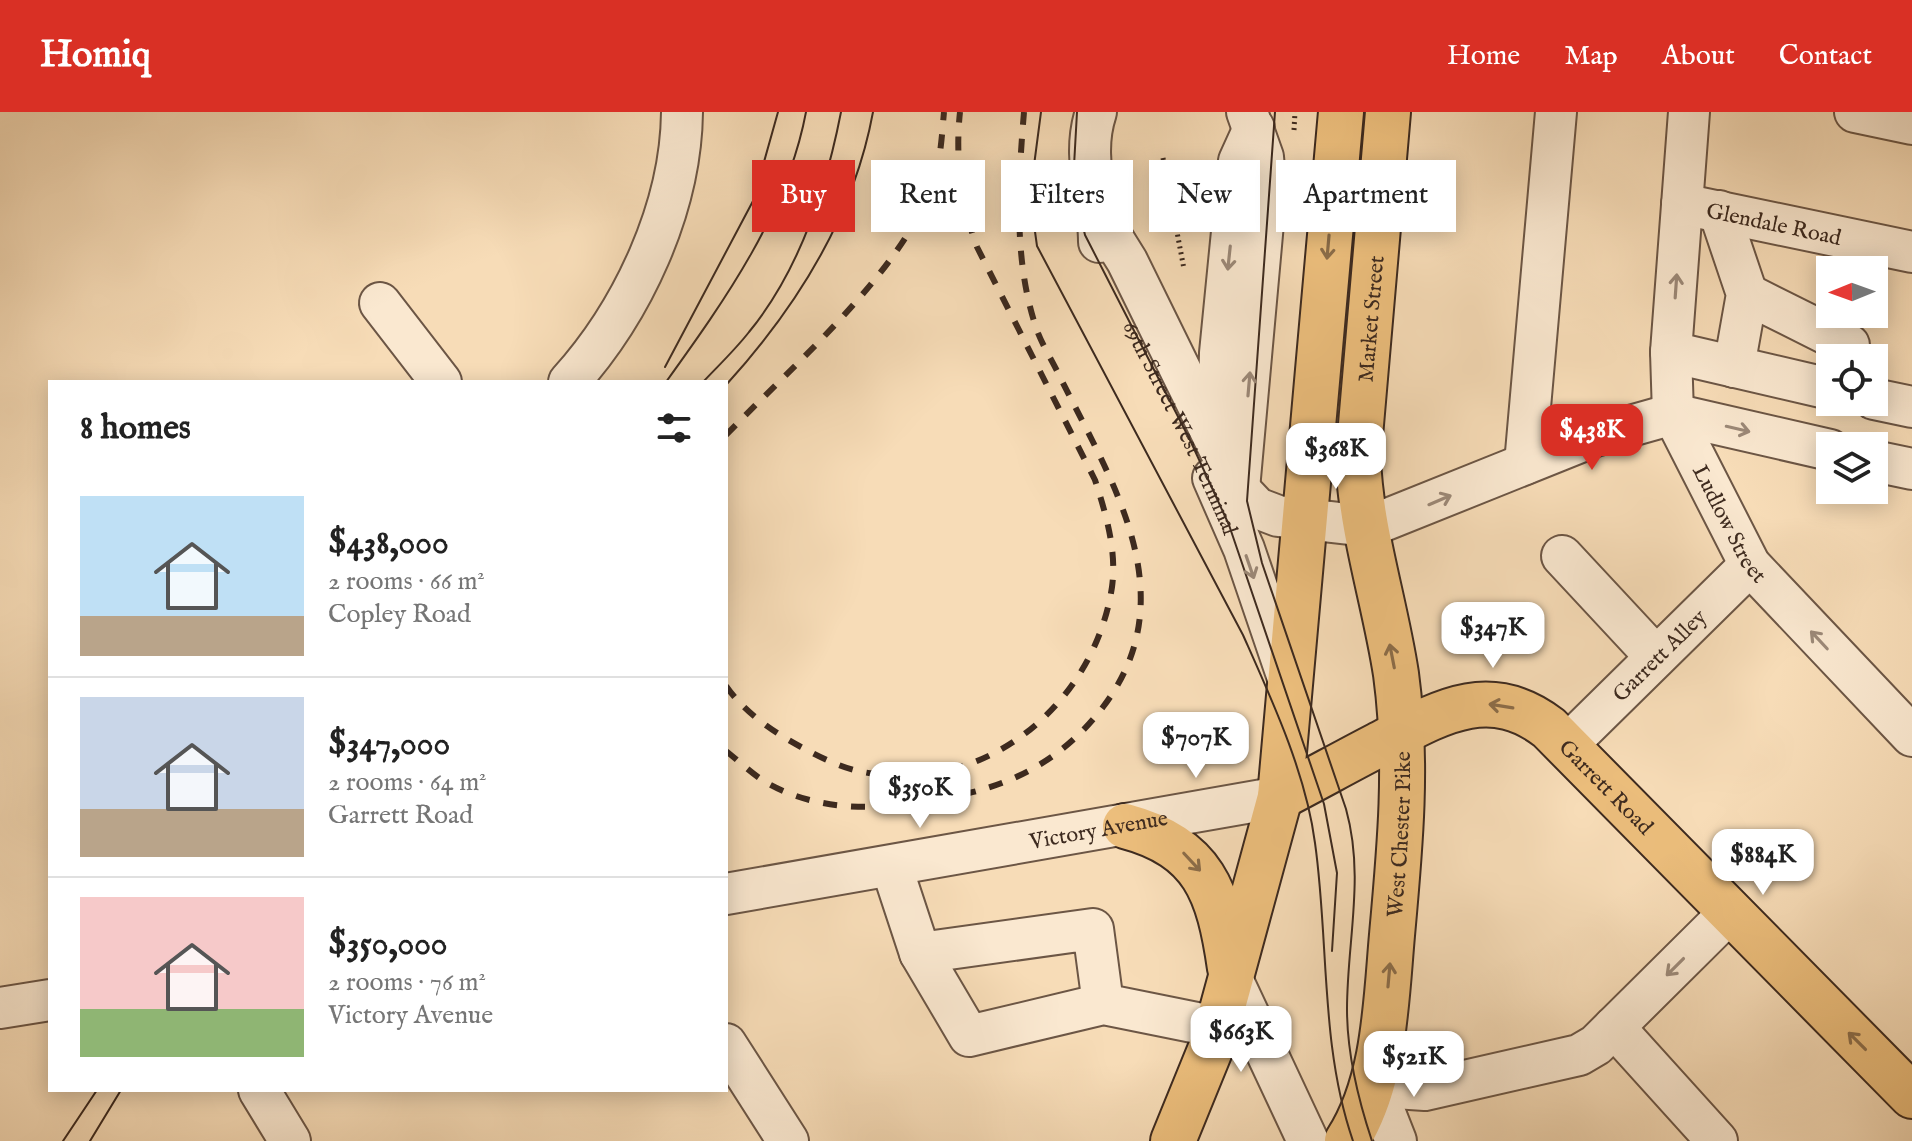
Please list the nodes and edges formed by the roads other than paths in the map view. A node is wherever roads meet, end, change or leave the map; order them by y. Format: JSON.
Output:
{"nodes":[{"id":1,"x":682,"y":112,"type":"edge"},
{"id":2,"x":1096,"y":112,"type":"edge"},
{"id":3,"x":1341,"y":112,"type":"edge"},
{"id":4,"x":1388,"y":112,"type":"edge"},
{"id":5,"x":1556,"y":112,"type":"edge"},
{"id":6,"x":1689,"y":112,"type":"edge"},
{"id":7,"x":1855,"y":112,"type":"edge"},
{"id":8,"x":1250,"y":120,"type":"edge"},
{"id":9,"x":1912,"y":124,"type":"edge"},
{"id":10,"x":1090,"y":160,"type":"edge"},
{"id":11,"x":1701,"y":207,"type":"junction"},
{"id":12,"x":1099,"y":232,"type":"edge"},
{"id":13,"x":1110,"y":232,"type":"edge"},
{"id":14,"x":1912,"y":252,"type":"edge"},
{"id":15,"x":1747,"y":294,"type":"junction"},
{"id":16,"x":380,"y":303,"type":"dead end"},
{"id":17,"x":1847,"y":344,"type":"edge"},
{"id":18,"x":1671,"y":352,"type":"junction"},
{"id":19,"x":1734,"y":367,"type":"junction"},
{"id":20,"x":439,"y":380,"type":"edge"},
{"id":21,"x":570,"y":380,"type":"edge"},
{"id":22,"x":1816,"y":386,"type":"edge"},
{"id":23,"x":1888,"y":402,"type":"edge"},
{"id":24,"x":1912,"y":407,"type":"edge"},
{"id":25,"x":1673,"y":414,"type":"junction"},
{"id":26,"x":1816,"y":447,"type":"edge"},
{"id":27,"x":1525,"y":464,"type":"junction"},
{"id":28,"x":1888,"y":464,"type":"edge"},
{"id":29,"x":1912,"y":469,"type":"edge"},
{"id":30,"x":1239,"y":489,"type":"junction"},
{"id":31,"x":1304,"y":521,"type":"junction"},
{"id":32,"x":1366,"y":524,"type":"junction"},
{"id":33,"x":1562,"y":556,"type":"dead end"},
{"id":34,"x":1750,"y":565,"type":"junction"},
{"id":35,"x":1656,"y":657,"type":"junction"},
{"id":36,"x":1290,"y":684,"type":"junction"},
{"id":37,"x":1864,"y":688,"type":"junction"},
{"id":38,"x":1912,"y":699,"type":"edge"},
{"id":39,"x":1401,"y":733,"type":"junction"},
{"id":40,"x":1912,"y":736,"type":"edge"},
{"id":41,"x":1566,"y":746,"type":"junction"},
{"id":42,"x":1280,"y":797,"type":"junction"},
{"id":43,"x":1125,"y":826,"type":"junction"},
{"id":44,"x":892,"y":868,"type":"junction"},
{"id":45,"x":728,"y":894,"type":"edge"},
{"id":46,"x":1730,"y":912,"type":"junction"},
{"id":47,"x":920,"y":953,"type":"junction"},
{"id":48,"x":1232,"y":979,"type":"junction"},
{"id":49,"x":48,"y":1000,"type":"edge"},
{"id":50,"x":1103,"y":1004,"type":"junction"},
{"id":51,"x":0,"y":1008,"type":"edge"},
{"id":52,"x":1217,"y":1027,"type":"junction"},
{"id":53,"x":1614,"y":1027,"type":"junction"},
{"id":54,"x":728,"y":1047,"type":"edge"},
{"id":55,"x":1372,"y":1080,"type":"junction"},
{"id":56,"x":260,"y":1092,"type":"edge"},
{"id":57,"x":1912,"y":1096,"type":"edge"},
{"id":58,"x":290,"y":1141,"type":"edge"},
{"id":59,"x":788,"y":1141,"type":"edge"},
{"id":60,"x":1173,"y":1141,"type":"edge"},
{"id":61,"x":1308,"y":1141,"type":"edge"},
{"id":62,"x":1347,"y":1141,"type":"edge"},
{"id":63,"x":1396,"y":1141,"type":"edge"},
{"id":64,"x":1717,"y":1141,"type":"edge"}],
"edges":[{"from":1,"to":21,"type":"street"},
{"from":2,"to":10,"type":"street","name":"69th Street West Terminal"},
{"from":3,"to":31,"type":"main road","one_way":true},
{"from":4,"to":32,"type":"main road","name":"Market Street"},
{"from":5,"to":27,"type":"street"},
{"from":6,"to":11,"type":"street","name":"Ludlow Street"},
{"from":7,"to":9,"type":"street"},
{"from":8,"to":30,"type":"street","name":"69th Street West Terminal"},
{"from":11,"to":14,"type":"street","name":"Glendale Road"},
{"from":11,"to":15,"type":"street"},
{"from":18,"to":11,"type":"street","name":"Ludlow Street","one_way":true},
{"from":12,"to":36,"type":"street","name":"69th Street West Terminal","one_way":true},
{"from":13,"to":30,"type":"street","name":"69th Street West Terminal"},
{"from":15,"to":17,"type":"street"},
{"from":15,"to":19,"type":"street"},
{"from":16,"to":20,"type":"street"},
{"from":18,"to":19,"type":"street"},
{"from":18,"to":25,"type":"street","name":"Ludlow Street"},
{"from":19,"to":22,"type":"street"},
{"from":23,"to":24,"type":"street"},
{"from":25,"to":26,"type":"street","one_way":true},
{"from":25,"to":27,"type":"street","name":"69th Street West Terminal"},
{"from":25,"to":34,"type":"street","name":"Ludlow Street"},
{"from":32,"to":27,"type":"street","name":"69th Street West Terminal","one_way":true},
{"from":28,"to":29,"type":"street"},
{"from":30,"to":31,"type":"street","name":"69th Street West Terminal"},
{"from":31,"to":32,"type":"street","name":"69th Street West Terminal"},
{"from":31,"to":36,"type":"main road"},
{"from":39,"to":32,"type":"main road","name":"West Chester Pike","one_way":true},
{"from":33,"to":35,"type":"street"},
{"from":34,"to":35,"type":"street","name":"Garrett Alley"},
{"from":37,"to":34,"type":"street","name":"Ludlow Street","one_way":true},
{"from":35,"to":41,"type":"street","name":"Garrett Alley"},
{"from":36,"to":42,"type":"main road"},
{"from":37,"to":38,"type":"street"},
{"from":37,"to":40,"type":"street","name":"Ludlow Street"},
{"from":41,"to":39,"type":"main road","name":"Garrett Road","one_way":true},
{"from":39,"to":42,"type":"main road","name":"Garrett Road"},
{"from":55,"to":39,"type":"main road","name":"West Chester Pike","one_way":true},
{"from":41,"to":46,"type":"main road","name":"Garrett Road"},
{"from":42,"to":43,"type":"street","name":"Victory Avenue"},
{"from":42,"to":48,"type":"main road"},
{"from":43,"to":44,"type":"street","name":"Victory Avenue"},
{"from":43,"to":48,"type":"main road","one_way":true},
{"from":44,"to":45,"type":"street","name":"Victory Avenue"},
{"from":44,"to":47,"type":"street"},
{"from":46,"to":53,"type":"street","one_way":true},
{"from":57,"to":46,"type":"main road","name":"Garrett Road","one_way":true},
{"from":47,"to":50,"type":"street"},
{"from":47,"to":50,"type":"street"},
{"from":48,"to":52,"type":"main road"},
{"from":48,"to":61,"type":"street"},
{"from":49,"to":51,"type":"street"},
{"from":50,"to":52,"type":"street"},
{"from":52,"to":60,"type":"main road"},
{"from":53,"to":55,"type":"street"},
{"from":53,"to":64,"type":"street"},
{"from":54,"to":59,"type":"street"},
{"from":55,"to":62,"type":"main road","name":"West Chester Pike"},
{"from":55,"to":63,"type":"street"},
{"from":56,"to":58,"type":"street"}]}
